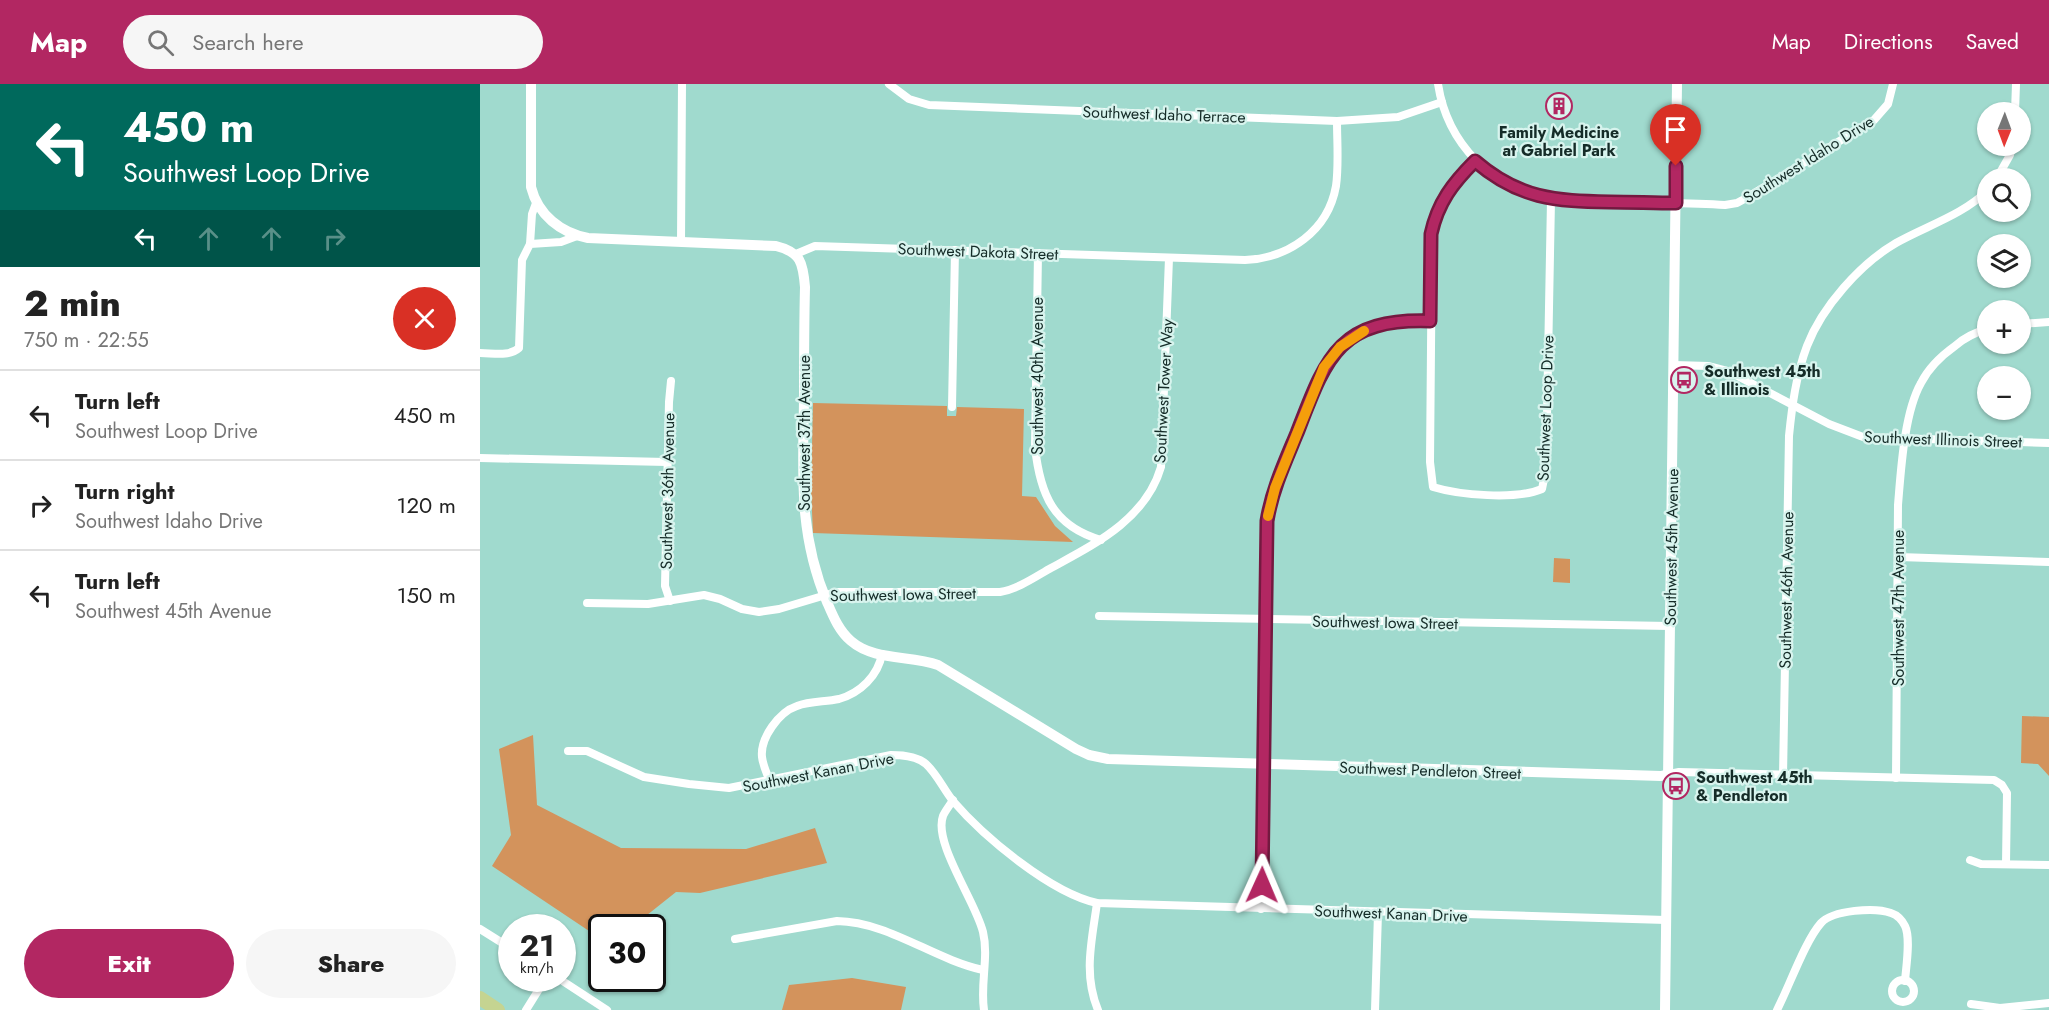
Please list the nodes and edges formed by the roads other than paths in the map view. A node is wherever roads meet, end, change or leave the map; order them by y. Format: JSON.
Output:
{"nodes":[{"id":1,"x":531,"y":84,"type":"edge"},
{"id":2,"x":682,"y":84,"type":"edge"},
{"id":3,"x":889,"y":84,"type":"edge"},
{"id":4,"x":1438,"y":84,"type":"edge"},
{"id":5,"x":1677,"y":84,"type":"edge"},
{"id":6,"x":1893,"y":84,"type":"edge"},
{"id":7,"x":2016,"y":84,"type":"edge"},
{"id":8,"x":1442,"y":102,"type":"junction"},
{"id":9,"x":2015,"y":102,"type":"edge"},
{"id":10,"x":1337,"y":121,"type":"junction"},
{"id":11,"x":1475,"y":161,"type":"junction"},
{"id":12,"x":1551,"y":200,"type":"junction"},
{"id":13,"x":1977,"y":200,"type":"edge"},
{"id":14,"x":536,"y":203,"type":"junction"},
{"id":15,"x":1676,"y":203,"type":"junction"},
{"id":16,"x":577,"y":236,"type":"junction"},
{"id":17,"x":681,"y":242,"type":"junction"},
{"id":18,"x":530,"y":244,"type":"junction"},
{"id":19,"x":955,"y":250,"type":"junction"},
{"id":20,"x":1038,"y":253,"type":"junction"},
{"id":21,"x":796,"y":254,"type":"junction"},
{"id":22,"x":1168,"y":258,"type":"junction"},
{"id":23,"x":1430,"y":321,"type":"junction"},
{"id":24,"x":2049,"y":322,"type":"edge"},
{"id":25,"x":2031,"y":323,"type":"edge"},
{"id":26,"x":1977,"y":333,"type":"edge"},
{"id":27,"x":480,"y":353,"type":"edge"},
{"id":28,"x":1674,"y":365,"type":"junction"},
{"id":29,"x":671,"y":381,"type":"dead end"},
{"id":30,"x":1792,"y":405,"type":"junction"},
{"id":31,"x":952,"y":407,"type":"dead end"},
{"id":32,"x":1906,"y":439,"type":"junction"},
{"id":33,"x":2049,"y":443,"type":"edge"},
{"id":34,"x":480,"y":458,"type":"edge"},
{"id":35,"x":667,"y":462,"type":"junction"},
{"id":36,"x":1101,"y":540,"type":"junction"},
{"id":37,"x":1899,"y":557,"type":"junction"},
{"id":38,"x":2049,"y":562,"type":"edge"},
{"id":39,"x":1009,"y":590,"type":"joint"},
{"id":40,"x":824,"y":595,"type":"junction"},
{"id":41,"x":670,"y":601,"type":"junction"},
{"id":42,"x":587,"y":603,"type":"dead end"},
{"id":43,"x":1099,"y":616,"type":"dead end"},
{"id":44,"x":1266,"y":620,"type":"junction"},
{"id":45,"x":1670,"y":626,"type":"junction"},
{"id":46,"x":882,"y":654,"type":"junction"},
{"id":47,"x":568,"y":751,"type":"dead end"},
{"id":48,"x":1264,"y":765,"type":"junction"},
{"id":49,"x":1669,"y":774,"type":"junction"},
{"id":50,"x":1784,"y":776,"type":"junction"},
{"id":51,"x":1896,"y":778,"type":"junction"},
{"id":52,"x":769,"y":779,"type":"junction"},
{"id":53,"x":953,"y":801,"type":"junction"},
{"id":54,"x":1970,"y":860,"type":"dead end"},
{"id":55,"x":2006,"y":864,"type":"junction"},
{"id":56,"x":2049,"y":865,"type":"edge"},
{"id":57,"x":1097,"y":903,"type":"junction"},
{"id":58,"x":1261,"y":909,"type":"junction"},
{"id":59,"x":1378,"y":913,"type":"junction"},
{"id":60,"x":1666,"y":920,"type":"junction"},
{"id":61,"x":480,"y":929,"type":"edge"},
{"id":62,"x":735,"y":939,"type":"dead end"},
{"id":63,"x":498,"y":940,"type":"edge"},
{"id":64,"x":983,"y":970,"type":"junction"},
{"id":65,"x":1905,"y":981,"type":"dead end"},
{"id":66,"x":576,"y":990,"type":"edge"},
{"id":67,"x":537,"y":992,"type":"edge"},
{"id":68,"x":480,"y":998,"type":"edge"},
{"id":69,"x":2049,"y":1003,"type":"edge"},
{"id":70,"x":1971,"y":1004,"type":"dead end"},
{"id":71,"x":498,"y":1010,"type":"edge"},
{"id":72,"x":526,"y":1010,"type":"edge"},
{"id":73,"x":607,"y":1010,"type":"edge"},
{"id":74,"x":984,"y":1010,"type":"edge"},
{"id":75,"x":1098,"y":1010,"type":"edge"},
{"id":76,"x":1375,"y":1010,"type":"edge"},
{"id":77,"x":1665,"y":1010,"type":"edge"},
{"id":78,"x":1777,"y":1010,"type":"edge"}],
"edges":[{"from":1,"to":14,"type":"street"},
{"from":2,"to":17,"type":"street"},
{"from":3,"to":10,"type":"street","name":"Southwest Idaho Terrace"},
{"from":4,"to":8,"type":"street","name":"Southwest Idaho Drive"},
{"from":5,"to":15,"type":"street","name":"Southwest 45th Avenue"},
{"from":6,"to":15,"type":"street","name":"Southwest Idaho Drive"},
{"from":7,"to":9,"type":"street"},
{"from":8,"to":10,"type":"street","name":"Southwest Idaho Terrace"},
{"from":8,"to":11,"type":"street","name":"Southwest Idaho Drive"},
{"from":10,"to":22,"type":"street","name":"Southwest Dakota Street"},
{"from":11,"to":12,"type":"street","name":"Southwest Idaho Drive"},
{"from":11,"to":23,"type":"street","name":"Southwest Loop Drive"},
{"from":12,"to":15,"type":"street","name":"Southwest Idaho Drive"},
{"from":12,"to":23,"type":"street","name":"Southwest Loop Drive"},
{"from":13,"to":30,"type":"street","name":"Southwest 46th Avenue"},
{"from":14,"to":16,"type":"street"},
{"from":14,"to":18,"type":"street"},
{"from":15,"to":28,"type":"street","name":"Southwest 45th Avenue"},
{"from":16,"to":17,"type":"street"},
{"from":16,"to":18,"type":"street"},
{"from":17,"to":21,"type":"street"},
{"from":18,"to":27,"type":"street"},
{"from":19,"to":20,"type":"street","name":"Southwest Dakota Street"},
{"from":19,"to":21,"type":"street","name":"Southwest Dakota Street"},
{"from":19,"to":31,"type":"street"},
{"from":20,"to":22,"type":"street","name":"Southwest Dakota Street"},
{"from":20,"to":36,"type":"street","name":"Southwest 40th Avenue"},
{"from":21,"to":40,"type":"street","name":"Southwest 37th Avenue"},
{"from":22,"to":36,"type":"street","name":"Southwest Tower Way"},
{"from":23,"to":44,"type":"street"},
{"from":24,"to":25,"type":"street"},
{"from":26,"to":32,"type":"street","name":"Southwest 47th Avenue"},
{"from":28,"to":30,"type":"street","name":"Southwest Illinois Street"},
{"from":28,"to":45,"type":"street","name":"Southwest 45th Avenue"},
{"from":29,"to":35,"type":"street","name":"Southwest 36th Avenue"},
{"from":30,"to":32,"type":"street","name":"Southwest Illinois Street"},
{"from":30,"to":50,"type":"street","name":"Southwest 46th Avenue"},
{"from":32,"to":33,"type":"street","name":"Southwest Illinois Street"},
{"from":32,"to":37,"type":"street","name":"Southwest 47th Avenue"},
{"from":34,"to":35,"type":"street"},
{"from":35,"to":41,"type":"street","name":"Southwest 36th Avenue"},
{"from":36,"to":39,"type":"street","name":"Southwest Tower Way"},
{"from":37,"to":38,"type":"street"},
{"from":37,"to":51,"type":"street","name":"Southwest 47th Avenue"},
{"from":39,"to":40,"type":"street","name":"Southwest Iowa Street"},
{"from":40,"to":41,"type":"street","name":"Southwest Iowa Street"},
{"from":40,"to":46,"type":"street","name":"Southwest 37th Avenue"},
{"from":41,"to":42,"type":"street","name":"Southwest Iowa Street"},
{"from":43,"to":44,"type":"street","name":"Southwest Iowa Street"},
{"from":44,"to":45,"type":"street","name":"Southwest Iowa Street"},
{"from":44,"to":48,"type":"street"},
{"from":45,"to":49,"type":"street","name":"Southwest 45th Avenue"},
{"from":46,"to":48,"type":"street","name":"Southwest Pendleton Street"},
{"from":46,"to":52,"type":"street"},
{"from":47,"to":52,"type":"street","name":"Southwest Kanan Drive"},
{"from":48,"to":49,"type":"street","name":"Southwest Pendleton Street"},
{"from":48,"to":58,"type":"street"},
{"from":49,"to":50,"type":"street","name":"Southwest Pendleton Street"},
{"from":49,"to":60,"type":"street","name":"Southwest 45th Avenue"},
{"from":50,"to":51,"type":"street","name":"Southwest Pendleton Street"},
{"from":51,"to":55,"type":"street","name":"Southwest Pendleton Street"},
{"from":52,"to":53,"type":"street","name":"Southwest Kanan Drive"},
{"from":53,"to":57,"type":"street","name":"Southwest Kanan Drive"},
{"from":53,"to":64,"type":"street"},
{"from":54,"to":55,"type":"street"},
{"from":55,"to":56,"type":"street"},
{"from":57,"to":58,"type":"street","name":"Southwest Kanan Drive"},
{"from":57,"to":75,"type":"street"},
{"from":58,"to":59,"type":"street","name":"Southwest Kanan Drive"},
{"from":59,"to":60,"type":"street","name":"Southwest Kanan Drive"},
{"from":59,"to":76,"type":"street"},
{"from":60,"to":77,"type":"street","name":"Southwest 45th Avenue"},
{"from":61,"to":63,"type":"street"},
{"from":62,"to":64,"type":"street"},
{"from":64,"to":74,"type":"street"},
{"from":65,"to":78,"type":"street"},
{"from":66,"to":73,"type":"street"},
{"from":67,"to":72,"type":"street"},
{"from":68,"to":71,"type":"main road"},
{"from":69,"to":70,"type":"street"}]}
